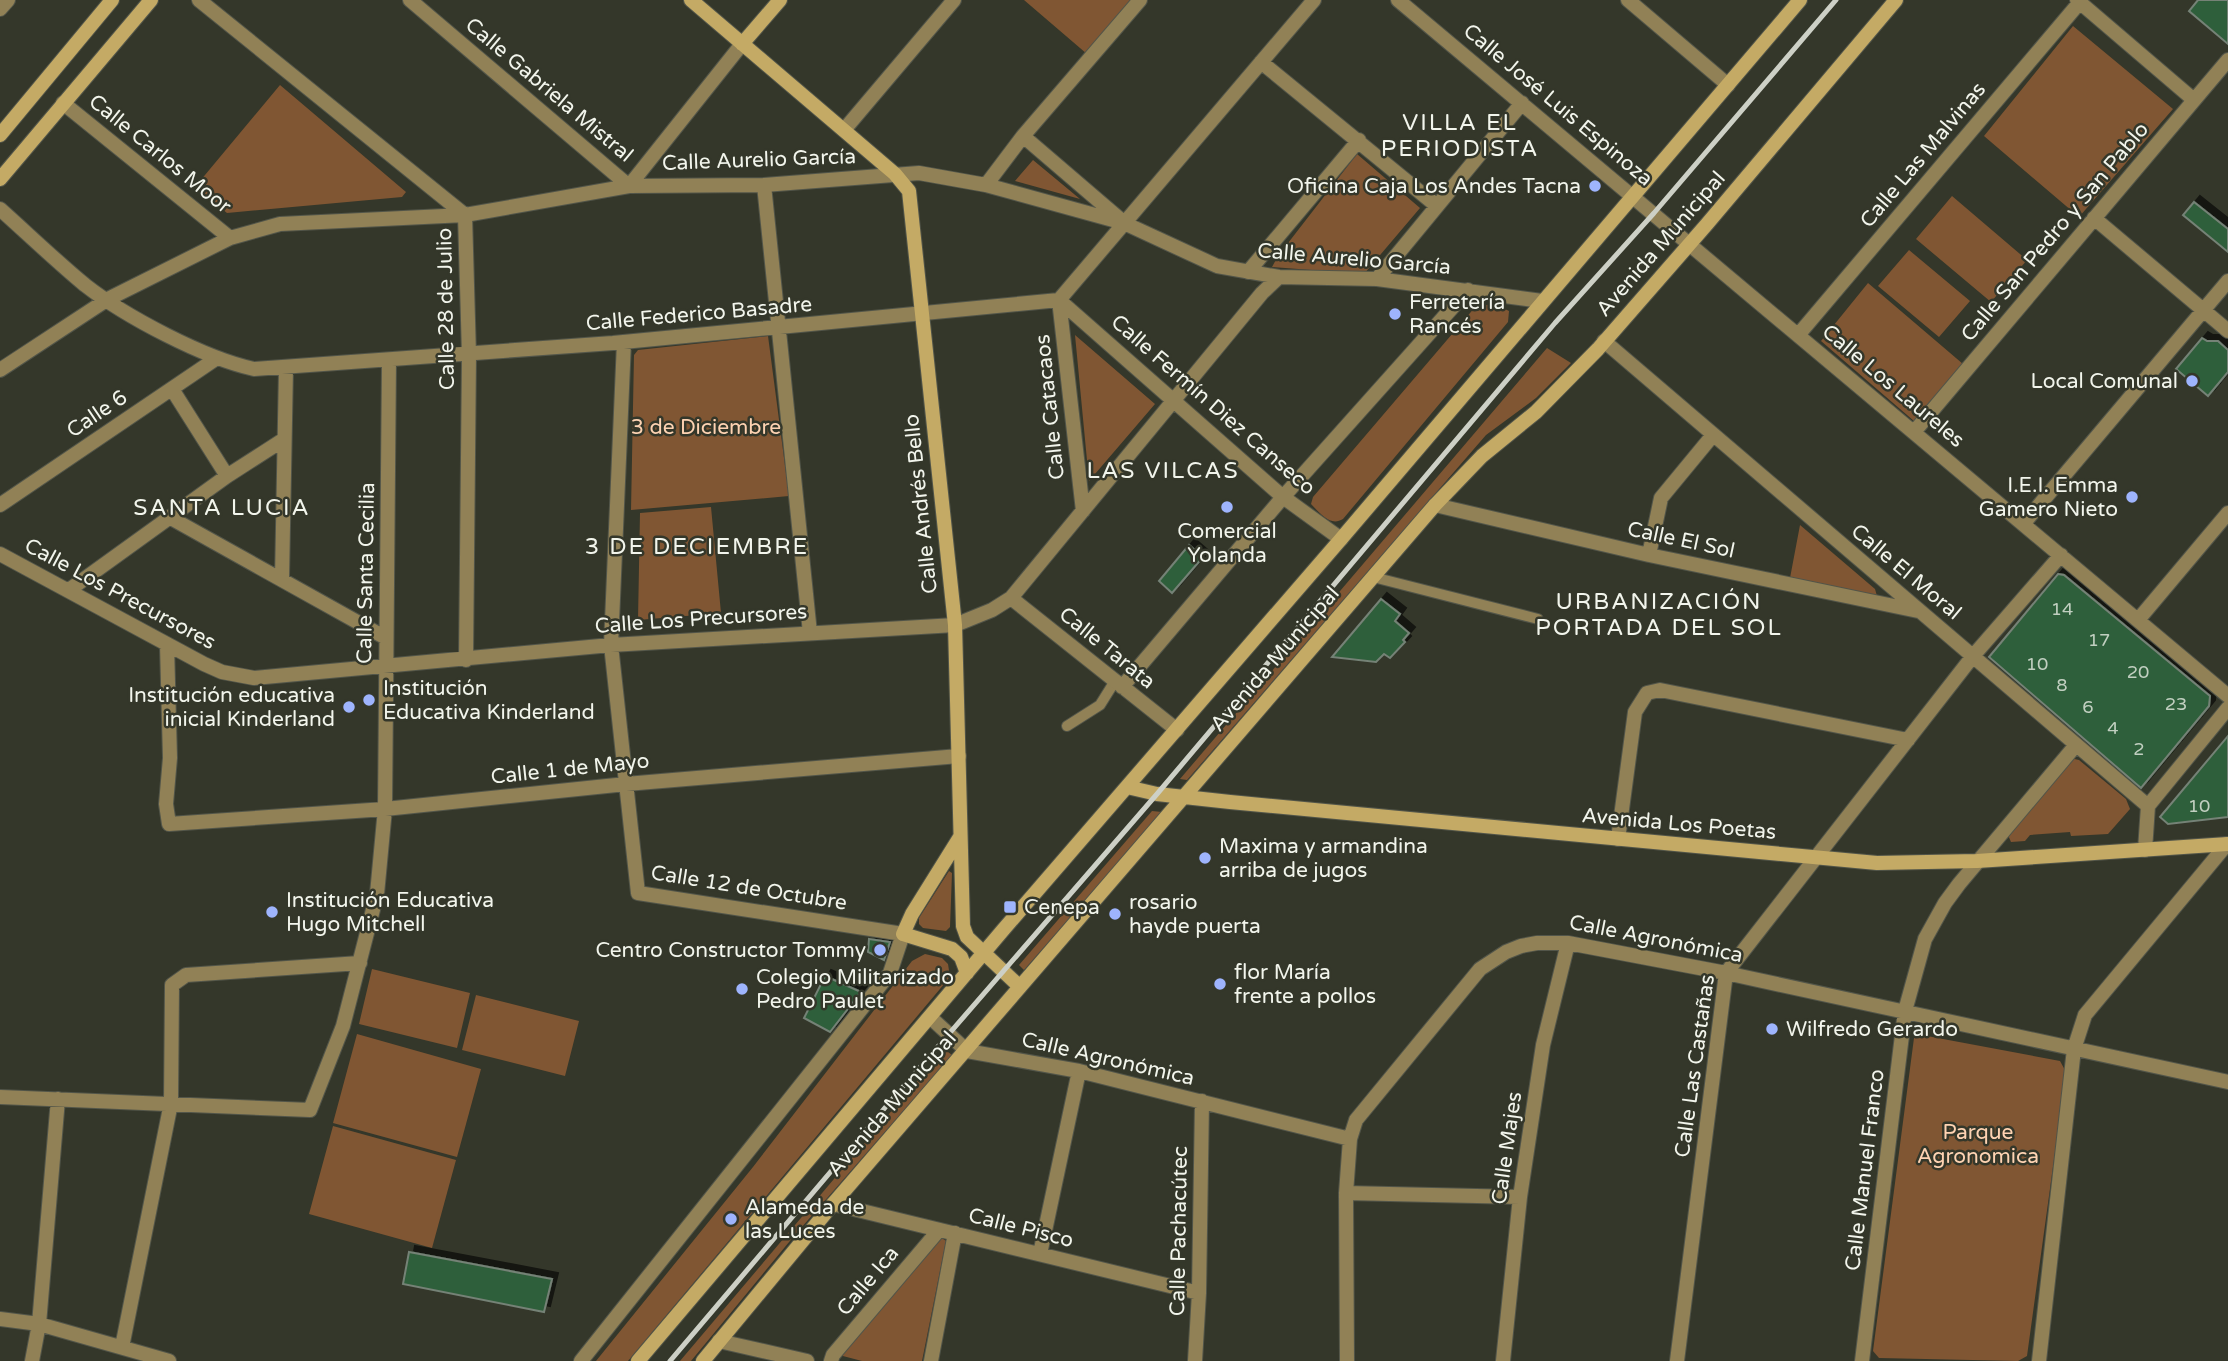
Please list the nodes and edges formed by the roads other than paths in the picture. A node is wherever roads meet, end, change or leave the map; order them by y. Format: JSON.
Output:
{"nodes":[{"id":1,"x":8,"y":0,"type":"edge"},
{"id":2,"x":113,"y":0,"type":"edge"},
{"id":3,"x":151,"y":0,"type":"edge"},
{"id":4,"x":199,"y":0,"type":"edge"},
{"id":5,"x":410,"y":0,"type":"edge"},
{"id":6,"x":691,"y":0,"type":"edge"},
{"id":7,"x":780,"y":0,"type":"edge"},
{"id":8,"x":954,"y":0,"type":"edge"},
{"id":9,"x":1140,"y":0,"type":"edge"},
{"id":10,"x":1314,"y":0,"type":"edge"},
{"id":11,"x":1398,"y":0,"type":"edge"},
{"id":12,"x":1628,"y":0,"type":"edge"},
{"id":13,"x":1800,"y":0,"type":"edge"},
{"id":14,"x":1896,"y":0,"type":"edge"},
{"id":15,"x":2078,"y":1,"type":"edge"},
{"id":16,"x":0,"y":9,"type":"edge"},
{"id":17,"x":742,"y":44,"type":"junction"},
{"id":18,"x":2228,"y":60,"type":"edge"},
{"id":19,"x":1261,"y":62,"type":"junction"},
{"id":20,"x":1728,"y":85,"type":"junction"},
{"id":21,"x":2194,"y":100,"type":"junction"},
{"id":22,"x":63,"y":103,"type":"junction"},
{"id":23,"x":1522,"y":103,"type":"junction"},
{"id":24,"x":844,"y":130,"type":"junction"},
{"id":25,"x":0,"y":135,"type":"edge"},
{"id":26,"x":1023,"y":136,"type":"junction"},
{"id":27,"x":1359,"y":140,"type":"junction"},
{"id":28,"x":895,"y":174,"type":"junction"},
{"id":29,"x":0,"y":179,"type":"edge"},
{"id":30,"x":764,"y":185,"type":"junction"},
{"id":31,"x":986,"y":185,"type":"junction"},
{"id":32,"x":629,"y":186,"type":"junction"},
{"id":33,"x":1634,"y":196,"type":"junction"},
{"id":34,"x":1437,"y":206,"type":"junction"},
{"id":35,"x":0,"y":209,"type":"edge"},
{"id":36,"x":465,"y":215,"type":"junction"},
{"id":37,"x":2094,"y":218,"type":"junction"},
{"id":38,"x":1124,"y":223,"type":"junction"},
{"id":39,"x":230,"y":238,"type":"junction"},
{"id":40,"x":1691,"y":243,"type":"junction"},
{"id":41,"x":1248,"y":272,"type":"junction"},
{"id":42,"x":1279,"y":277,"type":"junction"},
{"id":43,"x":1377,"y":279,"type":"junction"},
{"id":44,"x":2228,"y":281,"type":"edge"},
{"id":45,"x":1468,"y":290,"type":"junction"},
{"id":46,"x":108,"y":299,"type":"junction"},
{"id":47,"x":1059,"y":300,"type":"junction"},
{"id":48,"x":1542,"y":301,"type":"junction"},
{"id":49,"x":2203,"y":310,"type":"junction"},
{"id":50,"x":922,"y":314,"type":"junction"},
{"id":51,"x":779,"y":328,"type":"junction"},
{"id":52,"x":2228,"y":331,"type":"edge"},
{"id":53,"x":1799,"y":334,"type":"junction"},
{"id":54,"x":1604,"y":341,"type":"junction"},
{"id":55,"x":624,"y":342,"type":"junction"},
{"id":56,"x":469,"y":355,"type":"junction"},
{"id":57,"x":217,"y":358,"type":"junction"},
{"id":58,"x":389,"y":360,"type":"junction"},
{"id":59,"x":286,"y":368,"type":"junction"},
{"id":60,"x":0,"y":370,"type":"edge"},
{"id":61,"x":172,"y":389,"type":"junction"},
{"id":62,"x":1172,"y":401,"type":"junction"},
{"id":63,"x":1914,"y":432,"type":"junction"},
{"id":64,"x":1713,"y":435,"type":"junction"},
{"id":65,"x":283,"y":440,"type":"junction"},
{"id":66,"x":227,"y":476,"type":"junction"},
{"id":67,"x":1283,"y":496,"type":"junction"},
{"id":68,"x":0,"y":505,"type":"edge"},
{"id":69,"x":1435,"y":505,"type":"junction"},
{"id":70,"x":1083,"y":511,"type":"junction"},
{"id":71,"x":2228,"y":513,"type":"edge"},
{"id":72,"x":169,"y":517,"type":"junction"},
{"id":73,"x":2024,"y":523,"type":"junction"},
{"id":74,"x":1341,"y":539,"type":"junction"},
{"id":75,"x":0,"y":554,"type":"edge"},
{"id":76,"x":1649,"y":555,"type":"junction"},
{"id":77,"x":2061,"y":555,"type":"junction"},
{"id":78,"x":1373,"y":577,"type":"junction"},
{"id":79,"x":282,"y":579,"type":"junction"},
{"id":80,"x":69,"y":590,"type":"junction"},
{"id":81,"x":1011,"y":598,"type":"junction"},
{"id":82,"x":1919,"y":611,"type":"junction"},
{"id":83,"x":1538,"y":620,"type":"dead end"},
{"id":84,"x":2138,"y":620,"type":"junction"},
{"id":85,"x":955,"y":625,"type":"junction"},
{"id":86,"x":810,"y":633,"type":"junction"},
{"id":87,"x":386,"y":638,"type":"junction"},
{"id":88,"x":167,"y":645,"type":"junction"},
{"id":89,"x":611,"y":645,"type":"junction"},
{"id":90,"x":1973,"y":656,"type":"junction"},
{"id":91,"x":466,"y":660,"type":"junction"},
{"id":92,"x":386,"y":665,"type":"junction"},
{"id":93,"x":1119,"y":684,"type":"junction"},
{"id":94,"x":2228,"y":696,"type":"edge"},
{"id":95,"x":2228,"y":708,"type":"edge"},
{"id":96,"x":1067,"y":726,"type":"dead end"},
{"id":97,"x":1177,"y":730,"type":"junction"},
{"id":98,"x":1908,"y":740,"type":"junction"},
{"id":99,"x":2076,"y":744,"type":"junction"},
{"id":100,"x":959,"y":756,"type":"junction"},
{"id":101,"x":626,"y":784,"type":"junction"},
{"id":102,"x":1127,"y":787,"type":"junction"},
{"id":103,"x":1185,"y":797,"type":"junction"},
{"id":104,"x":2148,"y":806,"type":"junction"},
{"id":105,"x":385,"y":809,"type":"junction"},
{"id":106,"x":960,"y":836,"type":"junction"},
{"id":107,"x":1618,"y":839,"type":"junction"},
{"id":108,"x":2227,"y":844,"type":"edge"},
{"id":109,"x":2145,"y":850,"type":"junction"},
{"id":110,"x":1818,"y":858,"type":"junction"},
{"id":111,"x":1977,"y":861,"type":"junction"},
{"id":112,"x":903,"y":934,"type":"junction"},
{"id":113,"x":1568,"y":943,"type":"junction"},
{"id":114,"x":984,"y":952,"type":"junction"},
{"id":115,"x":359,"y":963,"type":"junction"},
{"id":116,"x":967,"y":973,"type":"junction"},
{"id":117,"x":1726,"y":973,"type":"junction"},
{"id":118,"x":1020,"y":987,"type":"junction"},
{"id":119,"x":1905,"y":1011,"type":"junction"},
{"id":120,"x":930,"y":1017,"type":"junction"},
{"id":121,"x":2074,"y":1049,"type":"junction"},
{"id":122,"x":967,"y":1051,"type":"junction"},
{"id":123,"x":1079,"y":1071,"type":"junction"},
{"id":124,"x":2228,"y":1082,"type":"edge"},
{"id":125,"x":0,"y":1097,"type":"edge"},
{"id":126,"x":58,"y":1099,"type":"junction"},
{"id":127,"x":1202,"y":1101,"type":"junction"},
{"id":128,"x":171,"y":1103,"type":"junction"},
{"id":129,"x":1350,"y":1139,"type":"junction"},
{"id":130,"x":1346,"y":1193,"type":"junction"},
{"id":131,"x":1520,"y":1196,"type":"junction"},
{"id":132,"x":833,"y":1204,"type":"junction"},
{"id":133,"x":939,"y":1230,"type":"junction"},
{"id":134,"x":955,"y":1233,"type":"junction"},
{"id":135,"x":1040,"y":1254,"type":"junction"},
{"id":136,"x":1199,"y":1293,"type":"junction"},
{"id":137,"x":0,"y":1319,"type":"edge"},
{"id":138,"x":39,"y":1324,"type":"junction"},
{"id":139,"x":719,"y":1341,"type":"junction"},
{"id":140,"x":122,"y":1347,"type":"junction"},
{"id":141,"x":32,"y":1361,"type":"edge"},
{"id":142,"x":169,"y":1361,"type":"edge"},
{"id":143,"x":581,"y":1361,"type":"edge"},
{"id":144,"x":638,"y":1361,"type":"edge"},
{"id":145,"x":703,"y":1361,"type":"edge"},
{"id":146,"x":807,"y":1361,"type":"edge"},
{"id":147,"x":831,"y":1361,"type":"edge"},
{"id":148,"x":931,"y":1361,"type":"edge"},
{"id":149,"x":1195,"y":1361,"type":"edge"},
{"id":150,"x":1347,"y":1361,"type":"edge"},
{"id":151,"x":1503,"y":1361,"type":"edge"},
{"id":152,"x":1677,"y":1361,"type":"edge"},
{"id":153,"x":1862,"y":1361,"type":"edge"},
{"id":154,"x":2039,"y":1361,"type":"edge"}],
"edges":[{"from":1,"to":16,"type":"street"},
{"from":2,"to":25,"type":"main road"},
{"from":3,"to":22,"type":"main road"},
{"from":4,"to":36,"type":"street","name":"Calle 28 de Julio"},
{"from":5,"to":32,"type":"street","name":"Calle Gabriela Mistral"},
{"from":6,"to":17,"type":"main road"},
{"from":7,"to":17,"type":"main road"},
{"from":8,"to":24,"type":"street"},
{"from":9,"to":26,"type":"street"},
{"from":10,"to":19,"type":"street"},
{"from":11,"to":23,"type":"street","name":"Calle José Luis Espinoza"},
{"from":12,"to":20,"type":"street"},
{"from":13,"to":20,"type":"main road","name":"Avenida Municipal"},
{"from":14,"to":40,"type":"main road","name":"Avenida Municipal"},
{"from":15,"to":21,"type":"street"},
{"from":15,"to":53,"type":"street","name":"Calle Las Malvinas"},
{"from":17,"to":24,"type":"main road"},
{"from":17,"to":32,"type":"street"},
{"from":18,"to":21,"type":"street","name":"Calle San Pedro y San Pablo"},
{"from":19,"to":27,"type":"street"},
{"from":19,"to":38,"type":"street"},
{"from":20,"to":33,"type":"main road","name":"Avenida Municipal"},
{"from":21,"to":37,"type":"street","name":"Calle San Pedro y San Pablo"},
{"from":22,"to":29,"type":"main road"},
{"from":22,"to":39,"type":"street","name":"Calle Carlos Moor"},
{"from":23,"to":33,"type":"street","name":"Calle José Luis Espinoza"},
{"from":23,"to":34,"type":"street"},
{"from":24,"to":28,"type":"main road"},
{"from":26,"to":31,"type":"street"},
{"from":26,"to":38,"type":"street"},
{"from":27,"to":34,"type":"street"},
{"from":27,"to":41,"type":"street"},
{"from":28,"to":30,"type":"street","name":"Calle Aurelio García"},
{"from":28,"to":31,"type":"street","name":"Calle Aurelio García"},
{"from":28,"to":50,"type":"main road","name":"Calle Andrés Bello"},
{"from":30,"to":32,"type":"street","name":"Calle Aurelio García"},
{"from":30,"to":51,"type":"street"},
{"from":31,"to":38,"type":"street","name":"Calle Aurelio García"},
{"from":32,"to":36,"type":"street","name":"Calle Aurelio García"},
{"from":33,"to":40,"type":"street","name":"Calle José Luis Espinoza"},
{"from":33,"to":48,"type":"main road","name":"Avenida Municipal"},
{"from":34,"to":43,"type":"street"},
{"from":35,"to":46,"type":"street","name":"Calle Federico Basadre"},
{"from":36,"to":39,"type":"street","name":"Calle Aurelio García"},
{"from":36,"to":56,"type":"street","name":"Calle 28 de Julio"},
{"from":37,"to":49,"type":"street"},
{"from":37,"to":63,"type":"street","name":"Calle San Pedro y San Pablo"},
{"from":38,"to":41,"type":"street","name":"Calle Aurelio García"},
{"from":38,"to":47,"type":"street"},
{"from":39,"to":46,"type":"street","name":"Calle Aurelio García"},
{"from":40,"to":53,"type":"street","name":"Calle Los Laureles"},
{"from":40,"to":54,"type":"main road","name":"Avenida Municipal"},
{"from":41,"to":42,"type":"street","name":"Calle Aurelio García"},
{"from":42,"to":43,"type":"street","name":"Calle Aurelio García"},
{"from":42,"to":62,"type":"street","name":"Calle Los Precursores"},
{"from":43,"to":45,"type":"street","name":"Calle Aurelio García"},
{"from":44,"to":49,"type":"street"},
{"from":45,"to":48,"type":"street","name":"Calle Aurelio García"},
{"from":45,"to":67,"type":"street"},
{"from":46,"to":57,"type":"street","name":"Calle Federico Basadre"},
{"from":46,"to":60,"type":"street","name":"Calle Aurelio García"},
{"from":47,"to":50,"type":"street","name":"Calle Federico Basadre"},
{"from":47,"to":62,"type":"street","name":"Calle Fermín Diez Canseco"},
{"from":47,"to":70,"type":"street","name":"Calle Catacaos"},
{"from":48,"to":74,"type":"main road","name":"Avenida Municipal"},
{"from":49,"to":52,"type":"street"},
{"from":49,"to":73,"type":"street"},
{"from":50,"to":51,"type":"street","name":"Calle Federico Basadre"},
{"from":50,"to":85,"type":"main road","name":"Calle Andrés Bello"},
{"from":51,"to":55,"type":"street","name":"Calle Federico Basadre"},
{"from":51,"to":86,"type":"street"},
{"from":53,"to":63,"type":"street","name":"Calle Los Laureles"},
{"from":54,"to":64,"type":"street","name":"Calle El Moral"},
{"from":54,"to":69,"type":"main road","name":"Avenida Municipal"},
{"from":55,"to":56,"type":"street","name":"Calle Federico Basadre"},
{"from":55,"to":89,"type":"street","name":"Calle 12 de Octubre"},
{"from":56,"to":58,"type":"street","name":"Calle Federico Basadre"},
{"from":56,"to":91,"type":"street","name":"Calle 28 de Julio"},
{"from":57,"to":59,"type":"street","name":"Calle Federico Basadre"},
{"from":57,"to":61,"type":"street","name":"Calle 6"},
{"from":58,"to":59,"type":"street","name":"Calle Federico Basadre"},
{"from":58,"to":87,"type":"street","name":"Calle Santa Cecilia"},
{"from":59,"to":65,"type":"street"},
{"from":61,"to":66,"type":"street"},
{"from":61,"to":68,"type":"street","name":"Calle 6"},
{"from":62,"to":67,"type":"street","name":"Calle Fermín Diez Canseco"},
{"from":62,"to":70,"type":"street","name":"Calle Los Precursores"},
{"from":63,"to":73,"type":"street","name":"Calle Los Laureles"},
{"from":64,"to":76,"type":"street"},
{"from":64,"to":82,"type":"street","name":"Calle El Moral"},
{"from":65,"to":66,"type":"street"},
{"from":65,"to":79,"type":"street"},
{"from":66,"to":72,"type":"street"},
{"from":67,"to":74,"type":"street","name":"Calle Fermín Diez Canseco"},
{"from":67,"to":93,"type":"street"},
{"from":69,"to":76,"type":"street","name":"Calle El Sol"},
{"from":69,"to":78,"type":"main road","name":"Avenida Municipal"},
{"from":70,"to":81,"type":"street","name":"Calle Los Precursores"},
{"from":71,"to":84,"type":"street"},
{"from":72,"to":79,"type":"street"},
{"from":72,"to":80,"type":"street"},
{"from":73,"to":77,"type":"street","name":"Calle Los Laureles"},
{"from":74,"to":97,"type":"main road","name":"Avenida Municipal"},
{"from":75,"to":80,"type":"street","name":"Calle Los Precursores"},
{"from":76,"to":82,"type":"street","name":"Calle El Sol"},
{"from":77,"to":84,"type":"street","name":"Calle Los Laureles"},
{"from":77,"to":90,"type":"street","name":"Calle Las Castañas"},
{"from":78,"to":83,"type":"lane"},
{"from":78,"to":103,"type":"main road","name":"Avenida Municipal"},
{"from":79,"to":87,"type":"street"},
{"from":80,"to":88,"type":"street","name":"Calle Los Precursores"},
{"from":81,"to":85,"type":"street","name":"Calle Los Precursores"},
{"from":81,"to":93,"type":"street","name":"Calle Tarata"},
{"from":82,"to":90,"type":"street","name":"Calle El Moral"},
{"from":84,"to":94,"type":"street","name":"Calle Los Laureles"},
{"from":85,"to":86,"type":"street","name":"Calle Los Precursores"},
{"from":85,"to":100,"type":"main road","name":"Calle Andrés Bello"},
{"from":86,"to":89,"type":"street","name":"Calle Los Precursores"},
{"from":87,"to":92,"type":"street","name":"Calle Santa Cecilia"},
{"from":88,"to":92,"type":"street","name":"Calle Los Precursores"},
{"from":88,"to":105,"type":"street","name":"Calle 1 de Mayo"},
{"from":89,"to":91,"type":"street","name":"Calle Los Precursores"},
{"from":89,"to":101,"type":"street","name":"Calle 12 de Octubre"},
{"from":90,"to":98,"type":"street","name":"Calle Las Castañas"},
{"from":90,"to":99,"type":"street","name":"Calle El Moral"},
{"from":91,"to":92,"type":"street","name":"Calle Los Precursores"},
{"from":92,"to":105,"type":"street","name":"Calle Santa Cecilia"},
{"from":93,"to":96,"type":"lane"},
{"from":93,"to":97,"type":"street","name":"Calle Tarata"},
{"from":95,"to":104,"type":"street"},
{"from":97,"to":102,"type":"main road","name":"Avenida Municipal"},
{"from":98,"to":107,"type":"street"},
{"from":98,"to":110,"type":"street","name":"Calle Las Castañas"},
{"from":99,"to":104,"type":"street","name":"Calle El Moral"},
{"from":99,"to":111,"type":"street","name":"Calle Manuel Franco"},
{"from":100,"to":101,"type":"street","name":"Calle 1 de Mayo"},
{"from":100,"to":106,"type":"main road","name":"Calle Andrés Bello"},
{"from":101,"to":105,"type":"street","name":"Calle 1 de Mayo"},
{"from":101,"to":112,"type":"street","name":"Calle 12 de Octubre"},
{"from":102,"to":103,"type":"main road","name":"Avenida Los Poetas"},
{"from":102,"to":114,"type":"main road","name":"Avenida Municipal"},
{"from":103,"to":107,"type":"main road","name":"Avenida Los Poetas"},
{"from":103,"to":118,"type":"main road","name":"Avenida Municipal"},
{"from":104,"to":109,"type":"street"},
{"from":105,"to":115,"type":"street","name":"Calle Santa Cecilia"},
{"from":106,"to":112,"type":"main road"},
{"from":106,"to":114,"type":"main road","name":"Calle Andrés Bello"},
{"from":107,"to":110,"type":"main road","name":"Avenida Los Poetas"},
{"from":108,"to":109,"type":"main road","name":"Avenida Los Poetas"},
{"from":108,"to":121,"type":"street"},
{"from":109,"to":111,"type":"main road","name":"Avenida Los Poetas"},
{"from":110,"to":111,"type":"main road","name":"Avenida Los Poetas"},
{"from":110,"to":117,"type":"street","name":"Calle Las Castañas"},
{"from":111,"to":119,"type":"street","name":"Calle Manuel Franco"},
{"from":112,"to":116,"type":"main road","name":"Calle 12 de Octubre"},
{"from":112,"to":143,"type":"street"},
{"from":113,"to":117,"type":"street","name":"Calle Agronómica"},
{"from":113,"to":129,"type":"street","name":"Calle Agronómica"},
{"from":113,"to":131,"type":"street","name":"Calle Majes"},
{"from":114,"to":116,"type":"main road","name":"Avenida Municipal"},
{"from":114,"to":118,"type":"main road","name":"Calle Andrés Bello"},
{"from":115,"to":128,"type":"street","name":"Calle Santa Cecilia"},
{"from":115,"to":128,"type":"street"},
{"from":116,"to":120,"type":"main road","name":"Avenida Municipal"},
{"from":117,"to":119,"type":"street","name":"Calle Agronómica"},
{"from":117,"to":152,"type":"street","name":"Calle Las Castañas"},
{"from":118,"to":122,"type":"main road","name":"Avenida Municipal"},
{"from":119,"to":121,"type":"street","name":"Calle Agronómica"},
{"from":119,"to":153,"type":"street","name":"Calle Manuel Franco"},
{"from":120,"to":122,"type":"street"},
{"from":120,"to":144,"type":"main road","name":"Avenida Municipal"},
{"from":121,"to":124,"type":"street","name":"Calle Agronómica"},
{"from":121,"to":154,"type":"street"},
{"from":122,"to":123,"type":"street","name":"Calle Agronómica"},
{"from":122,"to":132,"type":"main road","name":"Avenida Municipal"},
{"from":123,"to":127,"type":"street","name":"Calle Agronómica"},
{"from":123,"to":135,"type":"street"},
{"from":125,"to":126,"type":"street"},
{"from":126,"to":128,"type":"street"},
{"from":126,"to":138,"type":"street"},
{"from":127,"to":129,"type":"street","name":"Calle Agronómica"},
{"from":127,"to":136,"type":"street","name":"Calle Pachacútec"},
{"from":128,"to":140,"type":"street"},
{"from":129,"to":130,"type":"street"},
{"from":130,"to":131,"type":"street"},
{"from":130,"to":150,"type":"street"},
{"from":131,"to":151,"type":"street","name":"Calle Majes"},
{"from":132,"to":133,"type":"street","name":"Calle Pisco"},
{"from":132,"to":139,"type":"main road","name":"Avenida Municipal"},
{"from":133,"to":134,"type":"street","name":"Calle Pisco"},
{"from":133,"to":147,"type":"street","name":"Calle Ica"},
{"from":134,"to":135,"type":"street","name":"Calle Pisco"},
{"from":134,"to":148,"type":"street"},
{"from":135,"to":136,"type":"street","name":"Calle Pisco"},
{"from":136,"to":149,"type":"street","name":"Calle Pachacútec"},
{"from":137,"to":138,"type":"street"},
{"from":138,"to":140,"type":"street"},
{"from":138,"to":141,"type":"street"},
{"from":139,"to":145,"type":"main road","name":"Avenida Municipal"},
{"from":139,"to":146,"type":"street"},
{"from":140,"to":142,"type":"street"}]}
